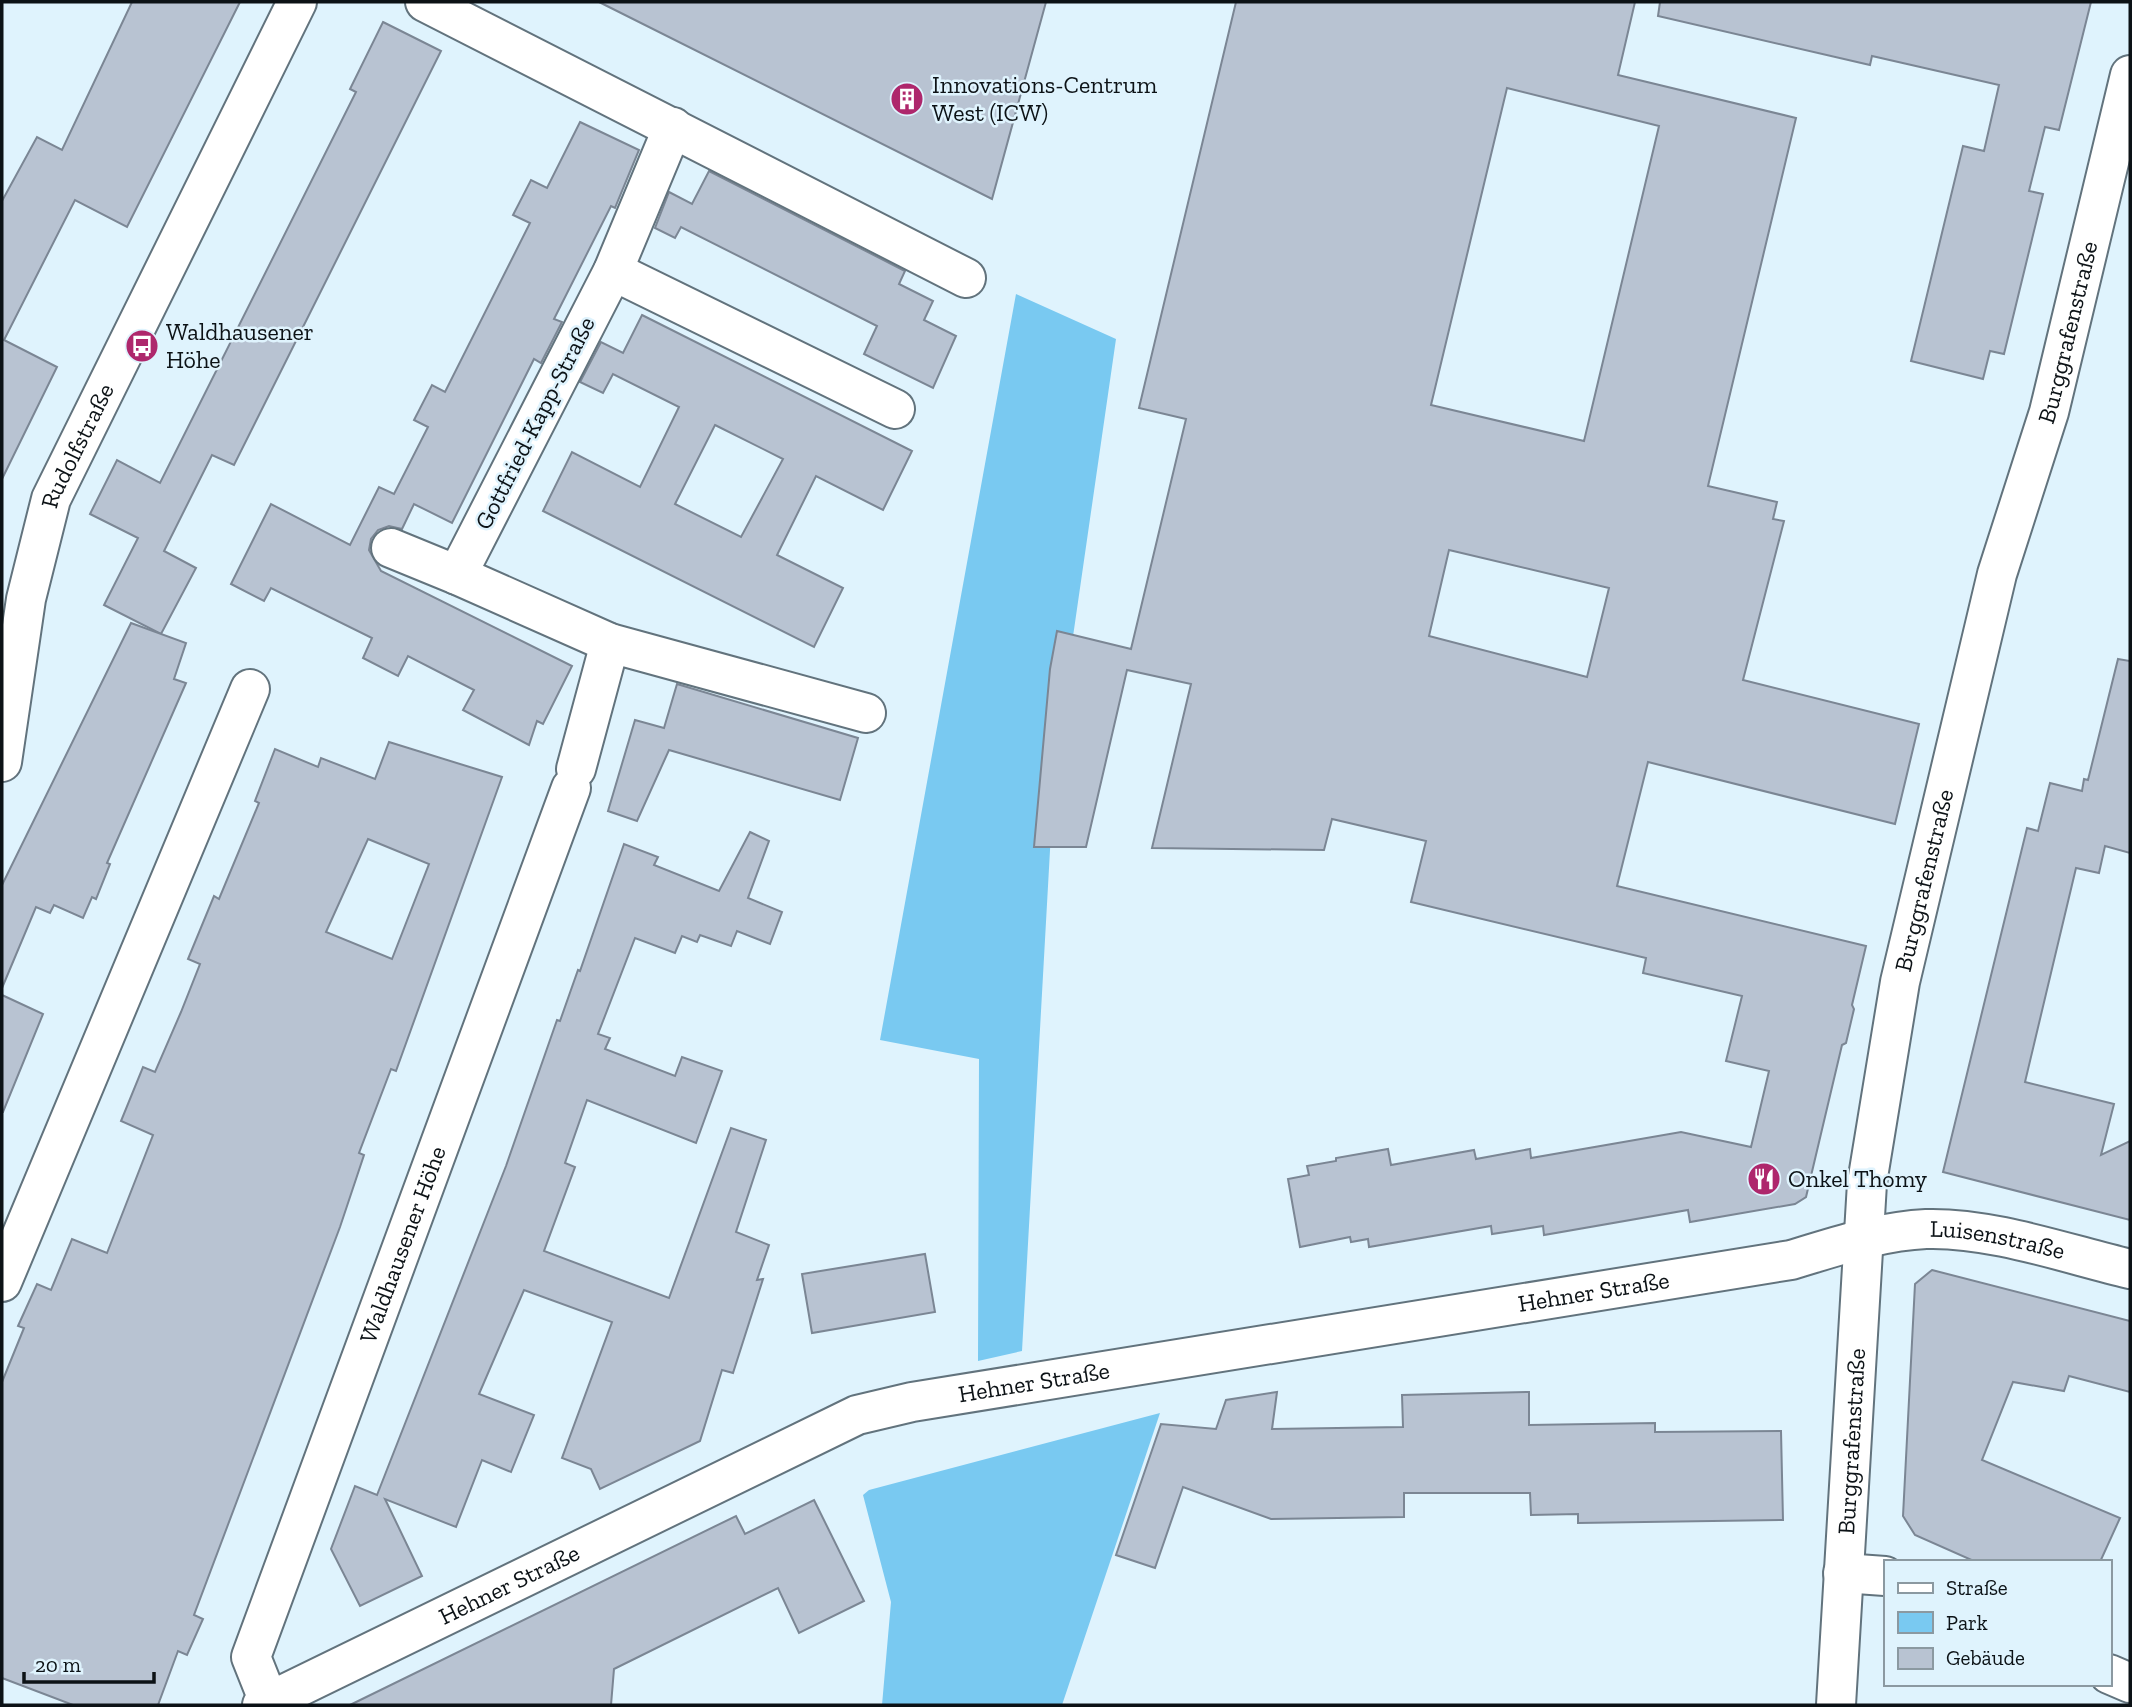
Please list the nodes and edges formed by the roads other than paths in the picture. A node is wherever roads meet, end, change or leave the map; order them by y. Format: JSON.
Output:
{"nodes":[{"id":1,"x":297,"y":2,"type":"edge"},
{"id":2,"x":425,"y":2,"type":"edge"},
{"id":3,"x":2130,"y":75,"type":"edge"},
{"id":4,"x":673,"y":127,"type":"junction"},
{"id":5,"x":613,"y":271,"type":"junction"},
{"id":6,"x":967,"y":278,"type":"dead end"},
{"id":7,"x":895,"y":409,"type":"dead end"},
{"id":8,"x":391,"y":548,"type":"dead end"},
{"id":9,"x":457,"y":575,"type":"junction"},
{"id":10,"x":14,"y":596,"type":"edge"},
{"id":11,"x":610,"y":643,"type":"junction"},
{"id":12,"x":250,"y":689,"type":"dead end"},
{"id":13,"x":866,"y":713,"type":"dead end"},
{"id":14,"x":2,"y":762,"type":"edge"},
{"id":15,"x":1864,"y":1238,"type":"junction"},
{"id":16,"x":2130,"y":1269,"type":"edge"},
{"id":17,"x":2,"y":1282,"type":"edge"},
{"id":18,"x":1843,"y":1573,"type":"junction"},
{"id":19,"x":1884,"y":1576,"type":"edge"},
{"id":20,"x":2111,"y":1675,"type":"edge"},
{"id":21,"x":2130,"y":1683,"type":"edge"},
{"id":22,"x":266,"y":1703,"type":"edge"},
{"id":23,"x":1836,"y":1705,"type":"edge"}],
"edges":[{"from":1,"to":10,"type":"street","name":"Rudolfstraße"},
{"from":2,"to":4,"type":"street"},
{"from":3,"to":15,"type":"street","name":"Burggrafenstraße"},
{"from":4,"to":5,"type":"street","name":"Gottfried-Kapp-Straße"},
{"from":4,"to":6,"type":"street"},
{"from":5,"to":7,"type":"street"},
{"from":5,"to":9,"type":"street","name":"Gottfried-Kapp-Straße"},
{"from":8,"to":9,"type":"street"},
{"from":9,"to":11,"type":"street"},
{"from":10,"to":14,"type":"street","name":"Rudolfstraße"},
{"from":11,"to":13,"type":"street"},
{"from":11,"to":22,"type":"street","name":"Waldhausener Höhe"},
{"from":12,"to":17,"type":"street"},
{"from":15,"to":16,"type":"street","name":"Luisenstraße"},
{"from":15,"to":18,"type":"street","name":"Burggrafenstraße"},
{"from":15,"to":22,"type":"street","name":"Hehner Straße"},
{"from":18,"to":19,"type":"street"},
{"from":18,"to":23,"type":"street","name":"Burggrafenstraße"},
{"from":20,"to":21,"type":"street"}]}
